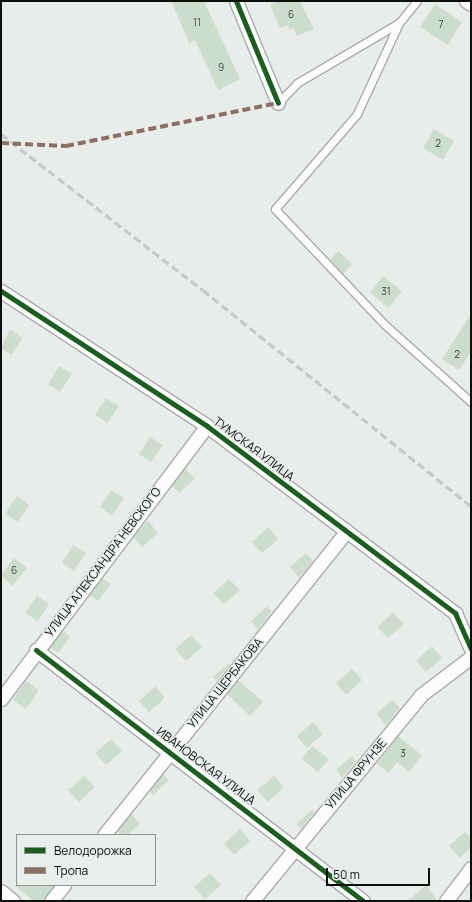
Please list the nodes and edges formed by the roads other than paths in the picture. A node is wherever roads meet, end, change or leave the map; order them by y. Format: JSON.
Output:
{"nodes":[{"id":1,"x":236,"y":1,"type":"edge"},
{"id":2,"x":417,"y":1,"type":"edge"},
{"id":3,"x":466,"y":1,"type":"edge"},
{"id":4,"x":471,"y":4,"type":"edge"},
{"id":5,"x":399,"y":23,"type":"junction"},
{"id":6,"x":278,"y":103,"type":"joint"},
{"id":7,"x":1,"y":291,"type":"edge"},
{"id":8,"x":471,"y":402,"type":"edge"},
{"id":9,"x":207,"y":426,"type":"junction"},
{"id":10,"x":347,"y":531,"type":"junction"},
{"id":11,"x":471,"y":649,"type":"edge"},
{"id":12,"x":36,"y":650,"type":"junction"},
{"id":13,"x":471,"y":658,"type":"edge"},
{"id":14,"x":1,"y":699,"type":"edge"},
{"id":15,"x":170,"y":751,"type":"junction"},
{"id":16,"x":105,"y":834,"type":"edge"},
{"id":17,"x":295,"y":847,"type":"junction"},
{"id":18,"x":471,"y":868,"type":"edge"},
{"id":19,"x":63,"y":886,"type":"edge"},
{"id":20,"x":1,"y":891,"type":"edge"},
{"id":21,"x":13,"y":901,"type":"edge"},
{"id":22,"x":51,"y":901,"type":"edge"},
{"id":23,"x":252,"y":901,"type":"edge"},
{"id":24,"x":362,"y":901,"type":"edge"},
{"id":25,"x":446,"y":901,"type":"edge"}],
"edges":[{"from":1,"to":6,"type":"street"},
{"from":2,"to":5,"type":"lane"},
{"from":3,"to":4,"type":"street"},
{"from":5,"to":6,"type":"lane"},
{"from":5,"to":8,"type":"lane"},
{"from":7,"to":9,"type":"street","name":"ТУМСКАЯ УЛИЦА"},
{"from":9,"to":10,"type":"street","name":"ТУМСКАЯ УЛИЦА"},
{"from":9,"to":12,"type":"street","name":"УЛИЦА АЛЕКСАНДРА НЕВСКОГО"},
{"from":10,"to":11,"type":"street","name":"ТУМСКАЯ УЛИЦА"},
{"from":10,"to":15,"type":"street","name":"УЛИЦА ЩЕРБАКОВА"},
{"from":12,"to":14,"type":"street","name":"УЛИЦА АЛЕКСАНДРА НЕВСКОГО"},
{"from":12,"to":15,"type":"street","name":"ИВАНОВСКАЯ УЛИЦА"},
{"from":13,"to":17,"type":"street","name":"УЛИЦА ФРУНЗЕ"},
{"from":15,"to":16,"type":"street","name":"УЛИЦА ЩЕРБАКОВА"},
{"from":15,"to":17,"type":"street","name":"ИВАНОВСКАЯ УЛИЦА"},
{"from":17,"to":23,"type":"street","name":"УЛИЦА ФРУНЗЕ"},
{"from":17,"to":24,"type":"street","name":"ИВАНОВСКАЯ УЛИЦА"},
{"from":18,"to":25,"type":"street"},
{"from":19,"to":22,"type":"street"},
{"from":20,"to":21,"type":"street"}]}
